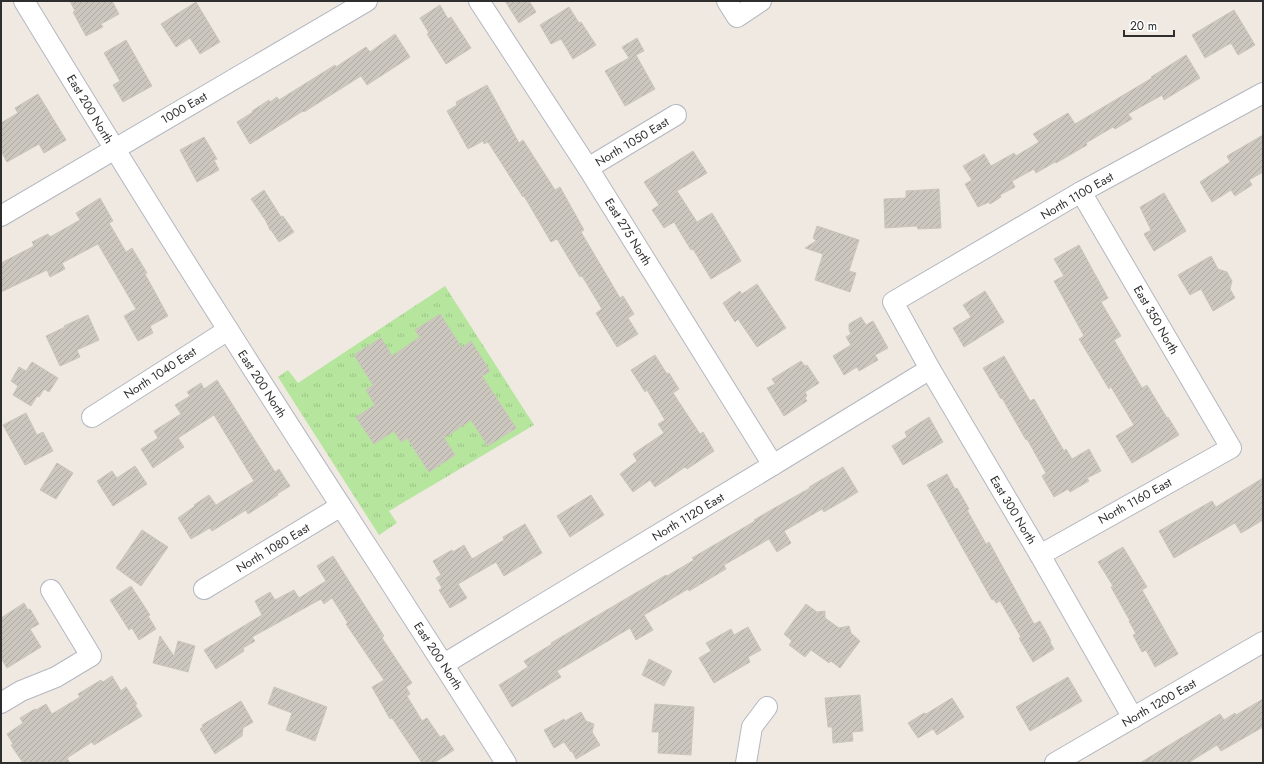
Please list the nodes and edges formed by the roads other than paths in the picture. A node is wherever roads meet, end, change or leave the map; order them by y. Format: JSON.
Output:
{"nodes":[{"id":1,"x":24,"y":1,"type":"edge"},
{"id":2,"x":367,"y":1,"type":"edge"},
{"id":3,"x":479,"y":1,"type":"edge"},
{"id":4,"x":727,"y":1,"type":"edge"},
{"id":5,"x":761,"y":1,"type":"edge"},
{"id":6,"x":1263,"y":93,"type":"edge"},
{"id":7,"x":676,"y":115,"type":"dead end"},
{"id":8,"x":114,"y":149,"type":"junction"},
{"id":9,"x":588,"y":168,"type":"junction"},
{"id":10,"x":1081,"y":192,"type":"junction"},
{"id":11,"x":1,"y":216,"type":"edge"},
{"id":12,"x":893,"y":302,"type":"joint"},
{"id":13,"x":228,"y":330,"type":"junction"},
{"id":14,"x":930,"y":369,"type":"junction"},
{"id":15,"x":92,"y":417,"type":"dead end"},
{"id":16,"x":1231,"y":448,"type":"joint"},
{"id":17,"x":773,"y":465,"type":"junction"},
{"id":18,"x":341,"y":506,"type":"junction"},
{"id":19,"x":1040,"y":555,"type":"junction"},
{"id":20,"x":204,"y":589,"type":"dead end"},
{"id":21,"x":51,"y":590,"type":"dead end"},
{"id":22,"x":1263,"y":642,"type":"edge"},
{"id":23,"x":444,"y":664,"type":"junction"},
{"id":24,"x":1,"y":703,"type":"edge"},
{"id":25,"x":767,"y":707,"type":"dead end"},
{"id":26,"x":1133,"y":718,"type":"junction"},
{"id":27,"x":506,"y":763,"type":"edge"},
{"id":28,"x":746,"y":763,"type":"edge"},
{"id":29,"x":1055,"y":763,"type":"edge"}],
"edges":[{"from":1,"to":8,"type":"street","name":"East 200 North"},
{"from":2,"to":8,"type":"street","name":"1000 East"},
{"from":3,"to":9,"type":"street","name":"East 275 North"},
{"from":4,"to":5,"type":"street"},
{"from":6,"to":10,"type":"street","name":"North 1100 East"},
{"from":7,"to":9,"type":"street","name":"North 1050 East"},
{"from":8,"to":11,"type":"street","name":"1000 East"},
{"from":8,"to":13,"type":"street","name":"East 200 North"},
{"from":9,"to":17,"type":"street","name":"East 275 North"},
{"from":10,"to":12,"type":"street","name":"North 1100 East"},
{"from":10,"to":16,"type":"street","name":"East 350 North"},
{"from":12,"to":14,"type":"street","name":"East 300 North"},
{"from":13,"to":15,"type":"street","name":"North 1040 East"},
{"from":13,"to":18,"type":"street","name":"East 200 North"},
{"from":14,"to":17,"type":"street","name":"North 1120 East"},
{"from":14,"to":19,"type":"street","name":"East 300 North"},
{"from":16,"to":19,"type":"street","name":"North 1160 East"},
{"from":17,"to":23,"type":"street","name":"North 1120 East"},
{"from":18,"to":20,"type":"street","name":"North 1080 East"},
{"from":18,"to":23,"type":"street","name":"East 200 North"},
{"from":19,"to":26,"type":"street","name":"East 300 North"},
{"from":21,"to":24,"type":"street"},
{"from":22,"to":26,"type":"street","name":"North 1200 East"},
{"from":23,"to":27,"type":"street","name":"East 200 North"},
{"from":25,"to":28,"type":"street"},
{"from":26,"to":29,"type":"street","name":"North 1200 East"}]}
